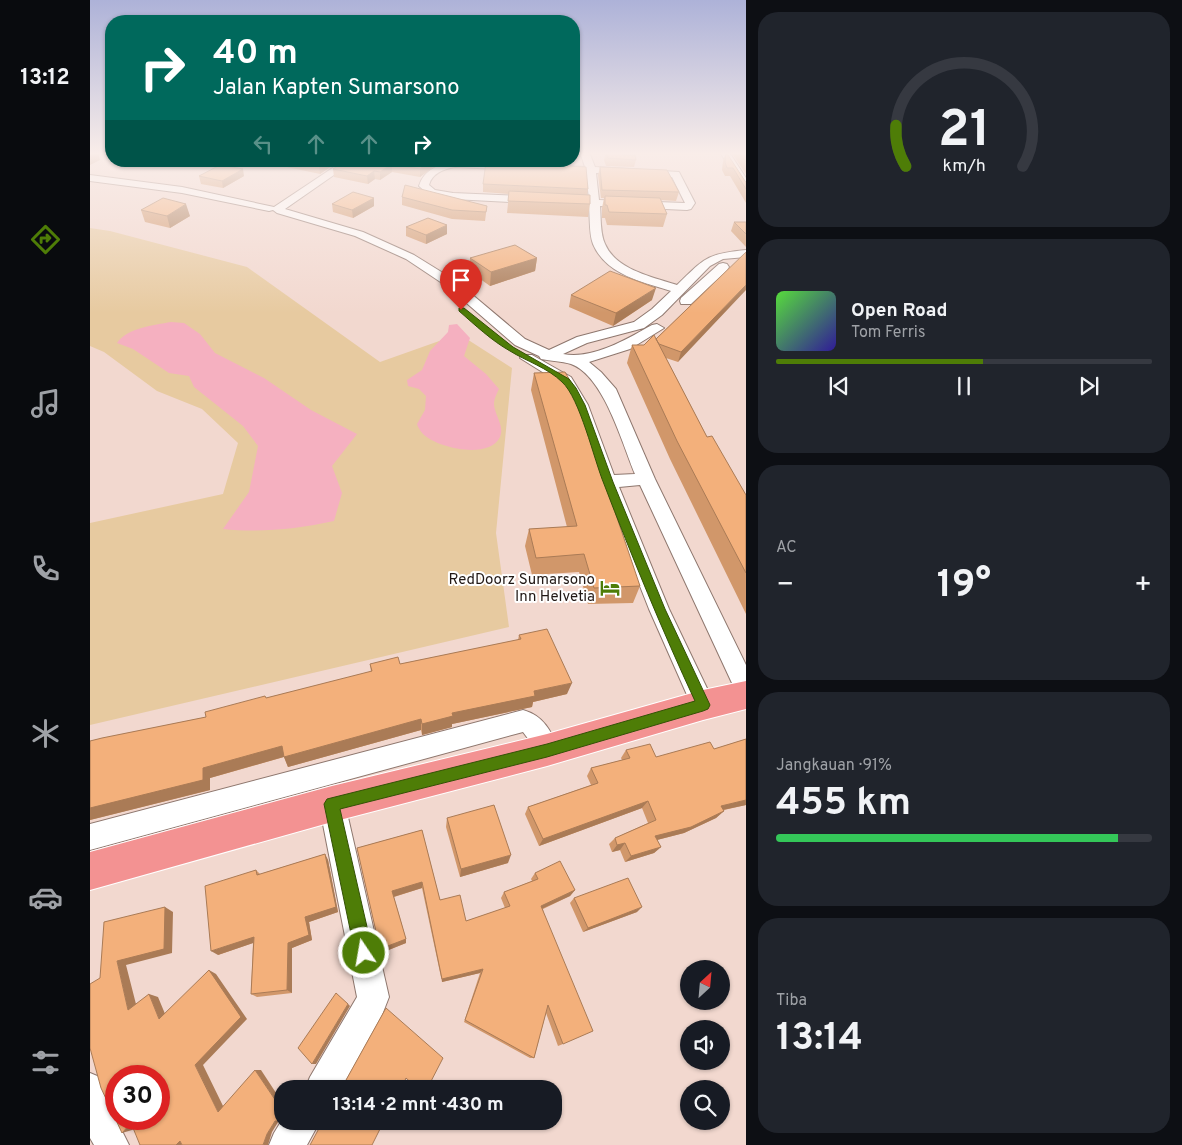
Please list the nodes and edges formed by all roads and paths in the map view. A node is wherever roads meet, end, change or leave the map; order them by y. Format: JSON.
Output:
{"nodes":[{"id":1,"x":239,"y":205,"type":"edge"},
{"id":2,"x":249,"y":205,"type":"edge"},
{"id":3,"x":282,"y":205,"type":"edge"},
{"id":4,"x":594,"y":205,"type":"edge"},
{"id":5,"x":647,"y":205,"type":"edge"},
{"id":6,"x":688,"y":205,"type":"edge"},
{"id":7,"x":273,"y":211,"type":"junction"},
{"id":8,"x":746,"y":253,"type":"edge"},
{"id":9,"x":595,"y":262,"type":"dead end"},
{"id":10,"x":618,"y":268,"type":"junction"},
{"id":11,"x":723,"y":268,"type":"dead end"},
{"id":12,"x":432,"y":286,"type":"dead end"},
{"id":13,"x":680,"y":290,"type":"junction"},
{"id":14,"x":491,"y":334,"type":"dead end"},
{"id":15,"x":549,"y":355,"type":"junction"},
{"id":16,"x":532,"y":360,"type":"junction"},
{"id":17,"x":576,"y":361,"type":"junction"},
{"id":18,"x":596,"y":375,"type":"junction"},
{"id":19,"x":566,"y":380,"type":"junction"},
{"id":20,"x":646,"y":479,"type":"junction"},
{"id":21,"x":608,"y":482,"type":"junction"},
{"id":22,"x":746,"y":688,"type":"edge"},
{"id":23,"x":746,"y":695,"type":"edge"},
{"id":24,"x":703,"y":705,"type":"junction"},
{"id":25,"x":336,"y":792,"type":"junction"},
{"id":26,"x":90,"y":837,"type":"edge"},
{"id":27,"x":90,"y":871,"type":"edge"},
{"id":28,"x":327,"y":1080,"type":"edge"},
{"id":29,"x":90,"y":1090,"type":"edge"},
{"id":30,"x":297,"y":1130,"type":"edge"},
{"id":31,"x":112,"y":1145,"type":"edge"},
{"id":32,"x":286,"y":1145,"type":"edge"}],
"edges":[{"from":1,"to":7,"type":"street"},
{"from":2,"to":7,"type":"street"},
{"from":3,"to":7,"type":"street"},
{"from":4,"to":10,"type":"street"},
{"from":5,"to":6,"type":"street"},
{"from":7,"to":12,"type":"street"},
{"from":7,"to":15,"type":"street"},
{"from":8,"to":13,"type":"street"},
{"from":9,"to":10,"type":"street"},
{"from":10,"to":13,"type":"street"},
{"from":11,"to":17,"type":"street"},
{"from":13,"to":15,"type":"street"},
{"from":14,"to":16,"type":"street"},
{"from":15,"to":16,"type":"street"},
{"from":15,"to":17,"type":"street"},
{"from":16,"to":19,"type":"street"},
{"from":17,"to":18,"type":"street"},
{"from":18,"to":19,"type":"street"},
{"from":18,"to":20,"type":"street"},
{"from":19,"to":21,"type":"street"},
{"from":20,"to":21,"type":"street"},
{"from":20,"to":22,"type":"street"},
{"from":21,"to":24,"type":"street"},
{"from":23,"to":24,"type":"highway"},
{"from":24,"to":25,"type":"highway"},
{"from":25,"to":26,"type":"street"},
{"from":25,"to":27,"type":"highway"},
{"from":25,"to":28,"type":"street"},
{"from":29,"to":31,"type":"street"},
{"from":30,"to":32,"type":"street"}]}
